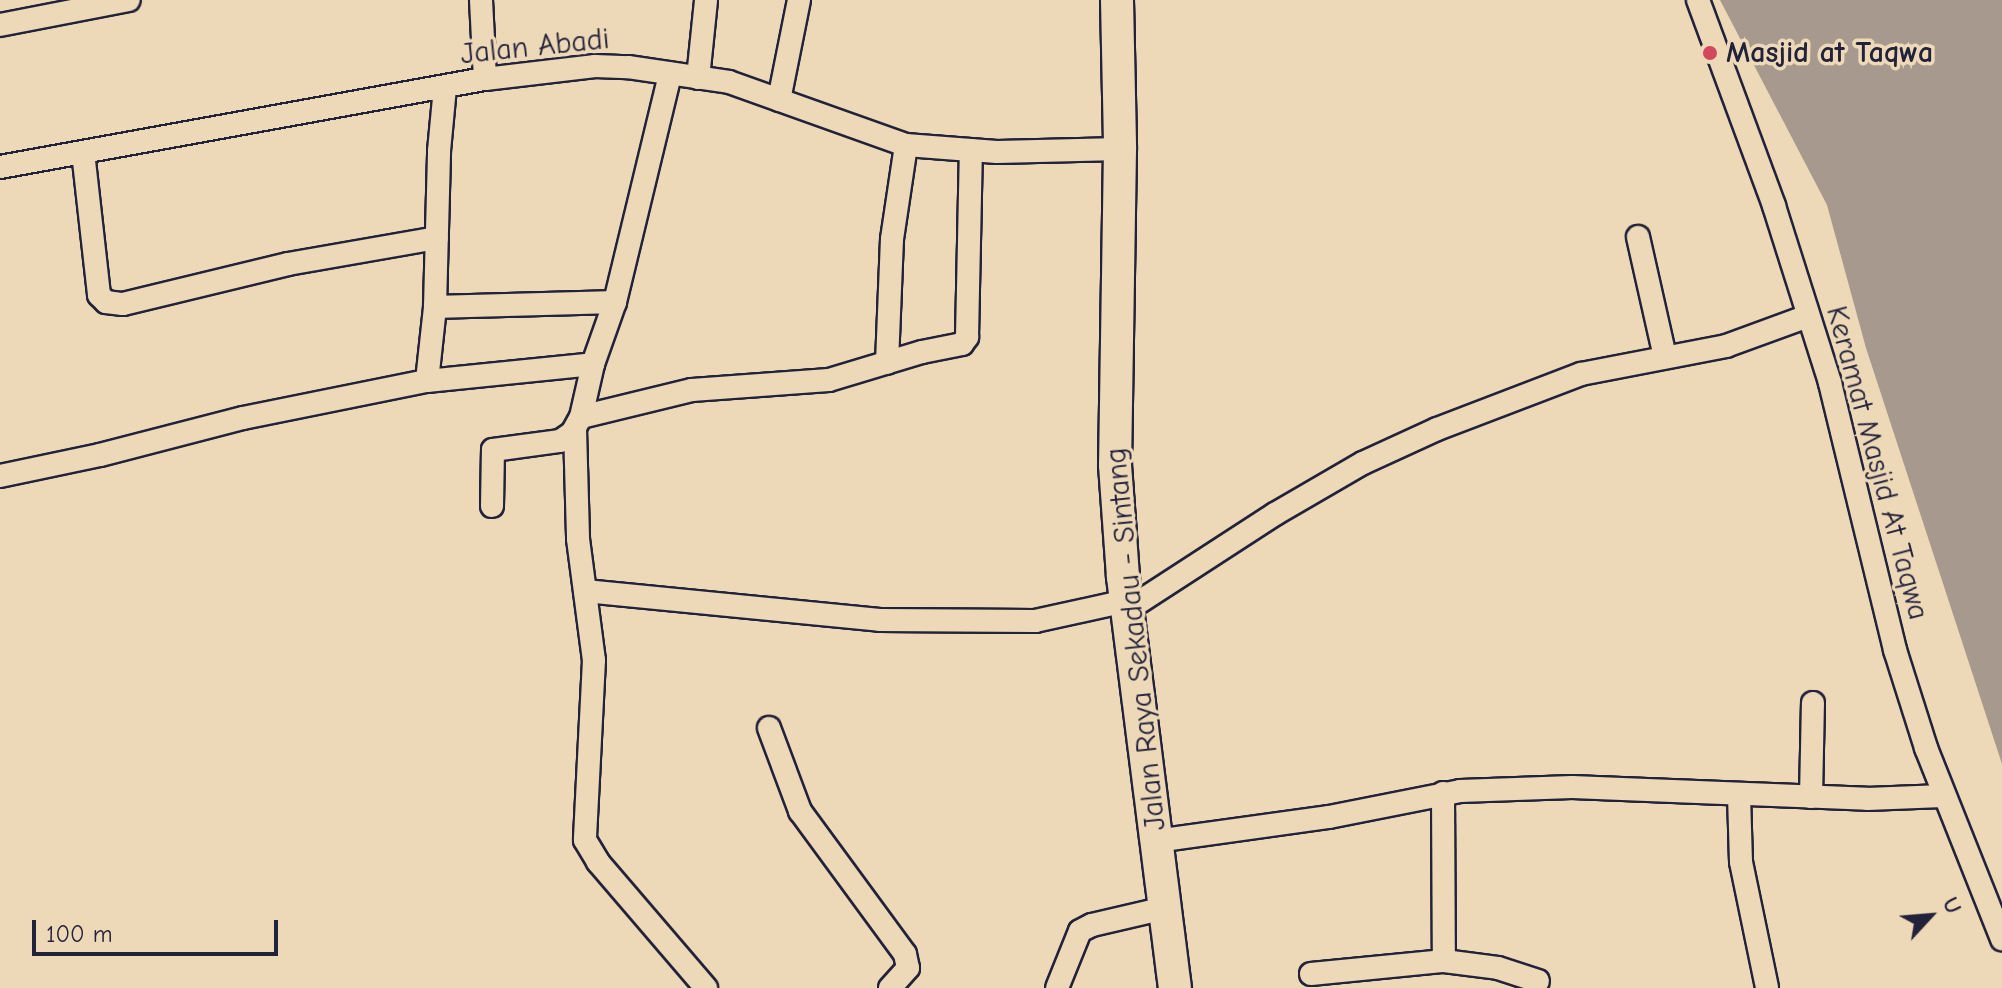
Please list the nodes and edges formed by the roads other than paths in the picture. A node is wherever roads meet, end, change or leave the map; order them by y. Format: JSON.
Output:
{"nodes":[{"id":1,"x":129,"y":0,"type":"edge"},
{"id":2,"x":481,"y":0,"type":"edge"},
{"id":3,"x":706,"y":0,"type":"edge"},
{"id":4,"x":799,"y":0,"type":"edge"},
{"id":5,"x":1117,"y":0,"type":"edge"},
{"id":6,"x":1698,"y":0,"type":"edge"},
{"id":7,"x":0,"y":25,"type":"edge"},
{"id":8,"x":670,"y":74,"type":"junction"},
{"id":9,"x":698,"y":78,"type":"junction"},
{"id":10,"x":485,"y":79,"type":"junction"},
{"id":11,"x":445,"y":87,"type":"junction"},
{"id":12,"x":779,"y":100,"type":"junction"},
{"id":13,"x":906,"y":145,"type":"junction"},
{"id":14,"x":1120,"y":149,"type":"junction"},
{"id":15,"x":971,"y":150,"type":"junction"},
{"id":16,"x":83,"y":152,"type":"junction"},
{"id":17,"x":0,"y":167,"type":"edge"},
{"id":18,"x":1638,"y":237,"type":"dead end"},
{"id":19,"x":437,"y":238,"type":"junction"},
{"id":20,"x":615,"y":302,"type":"junction"},
{"id":21,"x":435,"y":307,"type":"junction"},
{"id":22,"x":1808,"y":316,"type":"junction"},
{"id":23,"x":1665,"y":357,"type":"junction"},
{"id":24,"x":887,"y":363,"type":"junction"},
{"id":25,"x":593,"y":364,"type":"junction"},
{"id":26,"x":427,"y":381,"type":"junction"},
{"id":27,"x":578,"y":423,"type":"junction"},
{"id":28,"x":0,"y":476,"type":"edge"},
{"id":29,"x":492,"y":506,"type":"dead end"},
{"id":30,"x":585,"y":591,"type":"junction"},
{"id":31,"x":1127,"y":606,"type":"junction"},
{"id":32,"x":1813,"y":703,"type":"dead end"},
{"id":33,"x":769,"y":728,"type":"dead end"},
{"id":34,"x":1443,"y":793,"type":"junction"},
{"id":35,"x":1739,"y":795,"type":"junction"},
{"id":36,"x":1943,"y":796,"type":"junction"},
{"id":37,"x":1811,"y":797,"type":"junction"},
{"id":38,"x":1156,"y":841,"type":"junction"},
{"id":39,"x":1165,"y":908,"type":"junction"},
{"id":40,"x":2002,"y":939,"type":"edge"},
{"id":41,"x":1444,"y":961,"type":"junction"},
{"id":42,"x":1311,"y":974,"type":"dead end"},
{"id":43,"x":1538,"y":981,"type":"dead end"},
{"id":44,"x":706,"y":988,"type":"edge"},
{"id":45,"x":890,"y":988,"type":"edge"},
{"id":46,"x":1057,"y":988,"type":"edge"},
{"id":47,"x":1175,"y":988,"type":"edge"},
{"id":48,"x":1767,"y":988,"type":"edge"}],
"edges":[{"from":1,"to":7,"type":"street"},
{"from":2,"to":10,"type":"street"},
{"from":3,"to":9,"type":"street"},
{"from":4,"to":12,"type":"street"},
{"from":5,"to":14,"type":"highway","name":"Jalan Raya Sekadau - Sintang"},
{"from":6,"to":22,"type":"street","name":"Keramat Masjid At Taqwa"},
{"from":8,"to":9,"type":"street","name":"Jalan Abadi"},
{"from":8,"to":10,"type":"street","name":"Jalan Abadi"},
{"from":8,"to":20,"type":"street"},
{"from":9,"to":12,"type":"street","name":"Jalan Abadi"},
{"from":10,"to":11,"type":"street","name":"Jalan Abadi"},
{"from":11,"to":16,"type":"street","name":"Jalan Abadi"},
{"from":11,"to":19,"type":"street"},
{"from":12,"to":13,"type":"street","name":"Jalan Abadi"},
{"from":13,"to":15,"type":"street","name":"Jalan Abadi"},
{"from":13,"to":24,"type":"street"},
{"from":14,"to":15,"type":"street","name":"Jalan Abadi"},
{"from":14,"to":31,"type":"highway","name":"Jalan Raya Sekadau - Sintang"},
{"from":15,"to":24,"type":"street"},
{"from":16,"to":17,"type":"street","name":"Jalan Abadi"},
{"from":16,"to":19,"type":"street"},
{"from":18,"to":23,"type":"street"},
{"from":19,"to":21,"type":"street"},
{"from":20,"to":21,"type":"street"},
{"from":20,"to":25,"type":"street"},
{"from":21,"to":26,"type":"street"},
{"from":22,"to":23,"type":"street"},
{"from":22,"to":36,"type":"street","name":"Keramat Masjid At Taqwa"},
{"from":23,"to":31,"type":"street"},
{"from":24,"to":27,"type":"street"},
{"from":25,"to":26,"type":"street"},
{"from":25,"to":27,"type":"street"},
{"from":26,"to":28,"type":"street"},
{"from":27,"to":29,"type":"street"},
{"from":27,"to":30,"type":"street"},
{"from":30,"to":31,"type":"street"},
{"from":30,"to":44,"type":"street"},
{"from":31,"to":38,"type":"highway","name":"Jalan Raya Sekadau - Sintang"},
{"from":32,"to":37,"type":"street"},
{"from":33,"to":45,"type":"street"},
{"from":34,"to":35,"type":"street"},
{"from":34,"to":38,"type":"street"},
{"from":34,"to":41,"type":"street"},
{"from":35,"to":37,"type":"street"},
{"from":35,"to":48,"type":"street"},
{"from":36,"to":37,"type":"street"},
{"from":36,"to":40,"type":"street","name":"Keramat Masjid At Taqwa"},
{"from":38,"to":39,"type":"highway","name":"Jalan Raya Sekadau - Sintang"},
{"from":39,"to":46,"type":"street"},
{"from":39,"to":47,"type":"highway","name":"Jalan Raya Sekadau - Sintang"},
{"from":41,"to":42,"type":"street"},
{"from":41,"to":43,"type":"street"}]}
